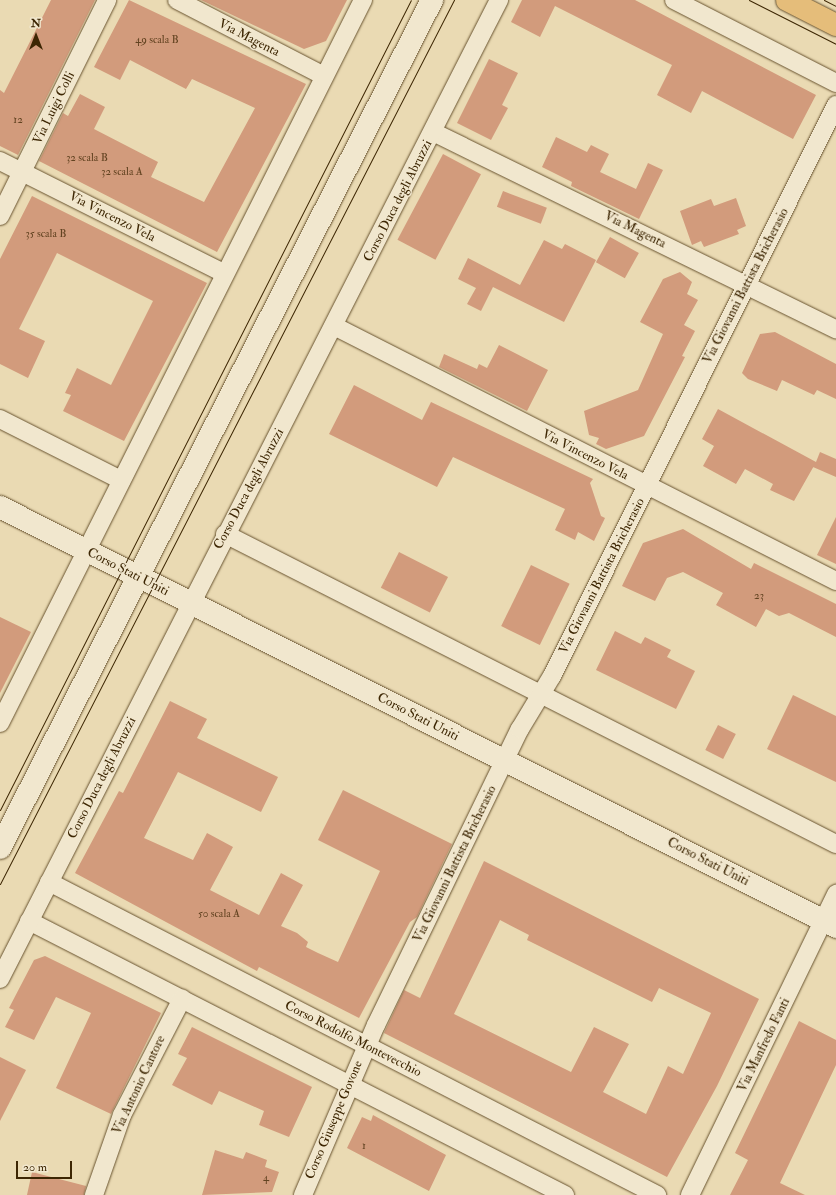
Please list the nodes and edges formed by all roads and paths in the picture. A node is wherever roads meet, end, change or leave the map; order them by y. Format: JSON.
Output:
{"nodes":[{"id":1,"x":107,"y":0,"type":"edge"},
{"id":2,"x":177,"y":0,"type":"edge"},
{"id":3,"x":363,"y":0,"type":"edge"},
{"id":4,"x":432,"y":0,"type":"edge"},
{"id":5,"x":499,"y":0,"type":"edge"},
{"id":6,"x":674,"y":0,"type":"edge"},
{"id":7,"x":787,"y":0,"type":"edge"},
{"id":8,"x":836,"y":25,"type":"edge"},
{"id":9,"x":322,"y":75,"type":"junction"},
{"id":10,"x":836,"y":83,"type":"edge"},
{"id":11,"x":836,"y":105,"type":"edge"},
{"id":12,"x":433,"y":132,"type":"junction"},
{"id":13,"x":0,"y":161,"type":"edge"},
{"id":14,"x":22,"y":172,"type":"junction"},
{"id":15,"x":0,"y":216,"type":"edge"},
{"id":16,"x":224,"y":273,"type":"junction"},
{"id":17,"x":745,"y":284,"type":"junction"},
{"id":18,"x":334,"y":326,"type":"junction"},
{"id":19,"x":836,"y":329,"type":"edge"},
{"id":20,"x":0,"y":419,"type":"edge"},
{"id":21,"x":121,"y":480,"type":"junction"},
{"id":22,"x":646,"y":486,"type":"junction"},
{"id":23,"x":0,"y":507,"type":"edge"},
{"id":24,"x":225,"y":534,"type":"junction"},
{"id":25,"x":86,"y":550,"type":"junction"},
{"id":26,"x":138,"y":576,"type":"junction"},
{"id":27,"x":836,"y":581,"type":"edge"},
{"id":28,"x":190,"y":603,"type":"junction"},
{"id":29,"x":541,"y":695,"type":"junction"},
{"id":30,"x":0,"y":723,"type":"edge"},
{"id":31,"x":505,"y":761,"type":"junction"},
{"id":32,"x":836,"y":844,"type":"edge"},
{"id":33,"x":0,"y":848,"type":"edge"},
{"id":34,"x":49,"y":882,"type":"junction"},
{"id":35,"x":836,"y":894,"type":"edge"},
{"id":36,"x":29,"y":921,"type":"junction"},
{"id":37,"x":830,"y":923,"type":"edge"},
{"id":38,"x":0,"y":979,"type":"edge"},
{"id":39,"x":182,"y":999,"type":"junction"},
{"id":40,"x":366,"y":1046,"type":"junction"},
{"id":41,"x":348,"y":1084,"type":"junction"},
{"id":42,"x":94,"y":1195,"type":"edge"},
{"id":43,"x":303,"y":1195,"type":"edge"},
{"id":44,"x":565,"y":1195,"type":"edge"},
{"id":45,"x":657,"y":1195,"type":"edge"},
{"id":46,"x":690,"y":1195,"type":"edge"}],
"edges":[{"from":1,"to":14,"type":"street","name":"Via Luigi Colli"},
{"from":2,"to":9,"type":"street","name":"Via Magenta"},
{"from":3,"to":9,"type":"street"},
{"from":4,"to":26,"type":"main road"},
{"from":5,"to":12,"type":"street","name":"Corso Duca degli Abruzzi"},
{"from":6,"to":10,"type":"street"},
{"from":7,"to":8,"type":"main road"},
{"from":9,"to":16,"type":"street"},
{"from":11,"to":17,"type":"street","name":"Via Giovanni Battista Bricherasio"},
{"from":12,"to":17,"type":"street","name":"Via Magenta"},
{"from":12,"to":18,"type":"street","name":"Corso Duca degli Abruzzi"},
{"from":13,"to":14,"type":"street","name":"Via Vincenzo Vela"},
{"from":14,"to":15,"type":"street","name":"Via Luigi Colli"},
{"from":14,"to":16,"type":"street","name":"Via Vincenzo Vela"},
{"from":16,"to":21,"type":"street"},
{"from":17,"to":19,"type":"street","name":"Via Magenta"},
{"from":17,"to":22,"type":"street","name":"Via Giovanni Battista Bricherasio"},
{"from":18,"to":22,"type":"street","name":"Via Vincenzo Vela"},
{"from":18,"to":24,"type":"street","name":"Corso Duca degli Abruzzi"},
{"from":20,"to":21,"type":"street"},
{"from":21,"to":25,"type":"street"},
{"from":22,"to":27,"type":"street","name":"Via Vincenzo Vela"},
{"from":22,"to":29,"type":"street","name":"Via Giovanni Battista Bricherasio"},
{"from":23,"to":25,"type":"main road","name":"Corso Stati Uniti"},
{"from":24,"to":28,"type":"street","name":"Corso Duca degli Abruzzi"},
{"from":24,"to":29,"type":"street"},
{"from":25,"to":26,"type":"main road","name":"Corso Stati Uniti"},
{"from":25,"to":30,"type":"street"},
{"from":26,"to":28,"type":"main road","name":"Corso Stati Uniti"},
{"from":26,"to":33,"type":"main road"},
{"from":28,"to":31,"type":"main road","name":"Corso Stati Uniti"},
{"from":28,"to":34,"type":"street","name":"Corso Duca degli Abruzzi"},
{"from":29,"to":31,"type":"street","name":"Via Giovanni Battista Bricherasio"},
{"from":29,"to":32,"type":"street"},
{"from":31,"to":37,"type":"main road","name":"Corso Stati Uniti"},
{"from":31,"to":40,"type":"street","name":"Via Giovanni Battista Bricherasio"},
{"from":34,"to":36,"type":"street","name":"Corso Duca degli Abruzzi"},
{"from":34,"to":40,"type":"street","name":"Corso Rodolfo Montevecchio"},
{"from":35,"to":37,"type":"street","name":"Via Manfredo Fanti"},
{"from":36,"to":38,"type":"street","name":"Corso Duca degli Abruzzi"},
{"from":36,"to":39,"type":"street"},
{"from":37,"to":46,"type":"street","name":"Via Manfredo Fanti"},
{"from":39,"to":41,"type":"street"},
{"from":39,"to":42,"type":"street","name":"Via Antonio Cantore"},
{"from":40,"to":41,"type":"street","name":"Corso Giuseppe Govone"},
{"from":40,"to":45,"type":"street","name":"Corso Rodolfo Montevecchio"},
{"from":41,"to":43,"type":"street","name":"Corso Giuseppe Govone"},
{"from":41,"to":44,"type":"street"}]}
